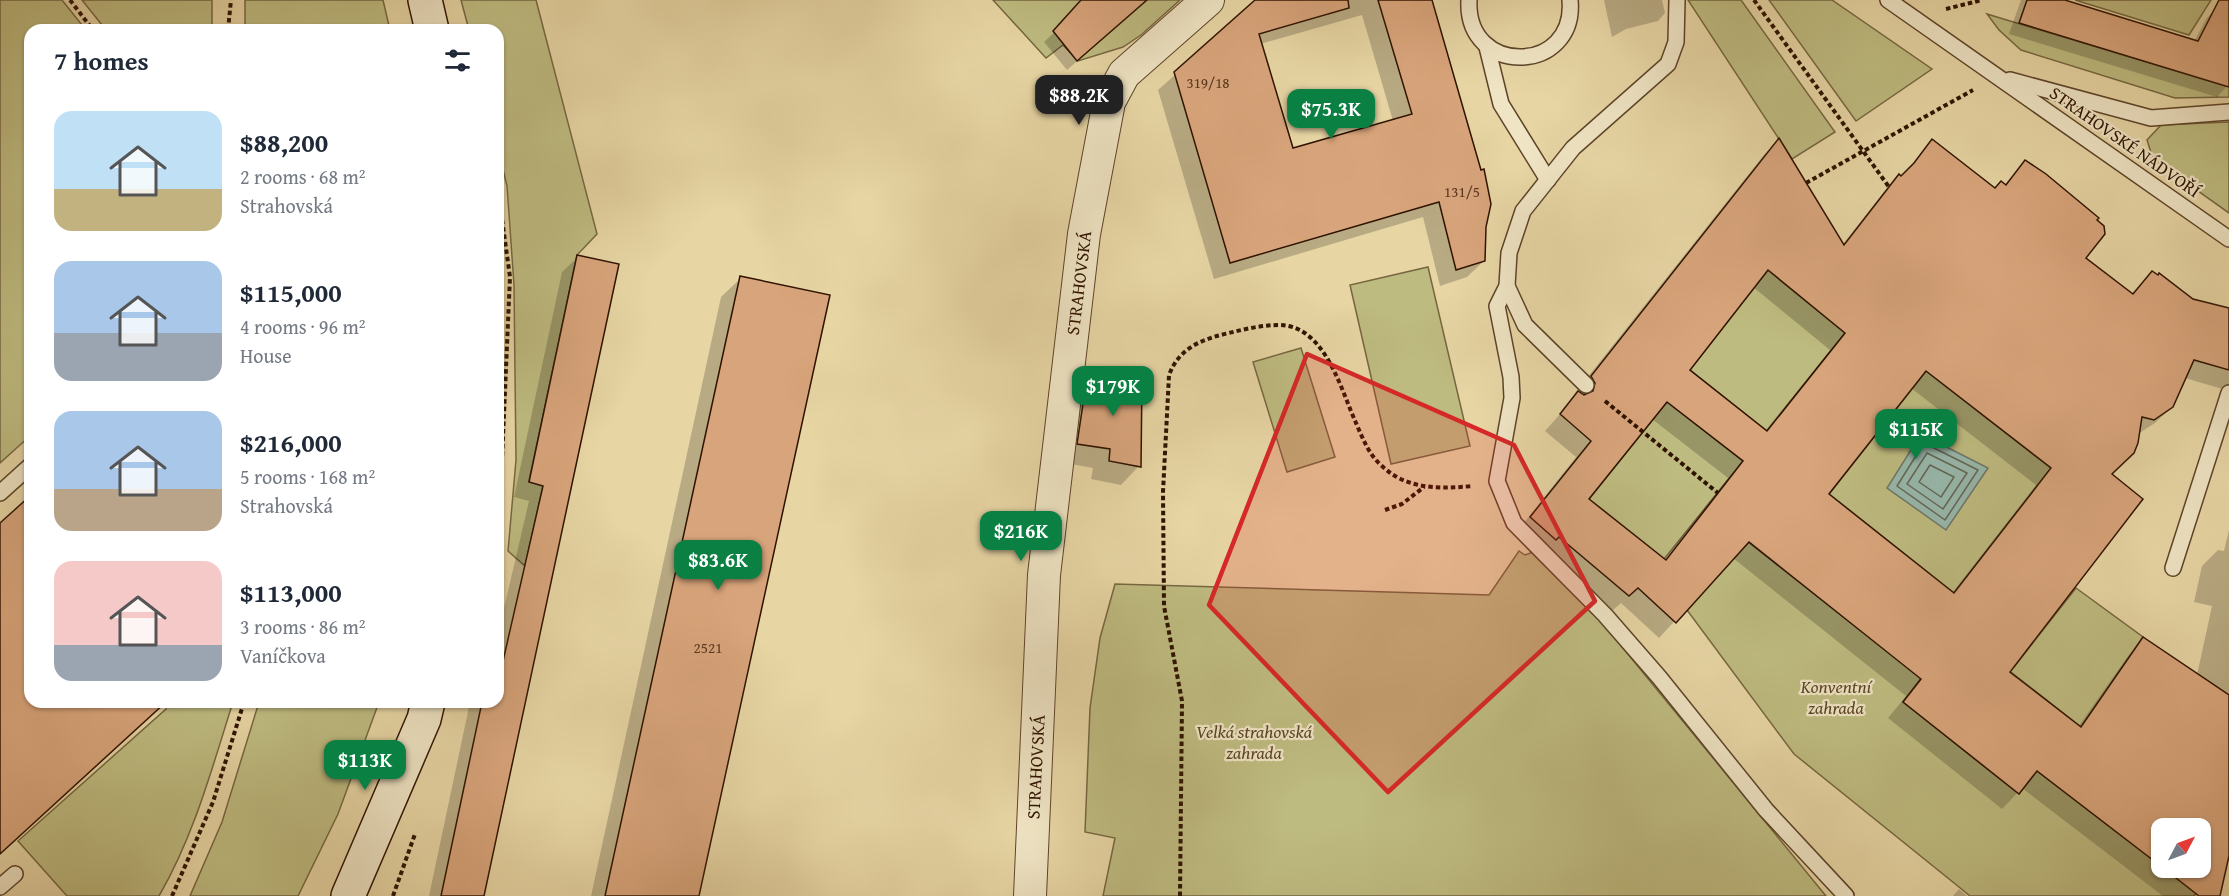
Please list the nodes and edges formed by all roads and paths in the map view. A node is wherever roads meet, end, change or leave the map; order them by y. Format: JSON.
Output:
{"nodes":[{"id":1,"x":70,"y":0,"type":"edge"},
{"id":2,"x":231,"y":0,"type":"edge"},
{"id":3,"x":425,"y":0,"type":"edge"},
{"id":4,"x":1208,"y":0,"type":"edge"},
{"id":5,"x":1469,"y":0,"type":"edge"},
{"id":6,"x":1570,"y":0,"type":"edge"},
{"id":7,"x":1677,"y":0,"type":"edge"},
{"id":8,"x":1754,"y":0,"type":"edge"},
{"id":9,"x":1888,"y":0,"type":"edge"},
{"id":10,"x":88,"y":24,"type":"edge"},
{"id":11,"x":229,"y":24,"type":"edge"},
{"id":12,"x":431,"y":24,"type":"edge"},
{"id":13,"x":1487,"y":47,"type":"junction"},
{"id":14,"x":1999,"y":76,"type":"junction"},
{"id":15,"x":2229,"y":112,"type":"edge"},
{"id":16,"x":1863,"y":152,"type":"junction"},
{"id":17,"x":1548,"y":180,"type":"junction"},
{"id":18,"x":1806,"y":183,"type":"dead end"},
{"id":19,"x":1889,"y":188,"type":"dead end"},
{"id":20,"x":504,"y":234,"type":"edge"},
{"id":21,"x":2229,"y":239,"type":"edge"},
{"id":22,"x":1507,"y":286,"type":"junction"},
{"id":23,"x":1586,"y":386,"type":"joint"},
{"id":24,"x":2229,"y":393,"type":"edge"},
{"id":25,"x":504,"y":414,"type":"edge"},
{"id":26,"x":24,"y":471,"type":"edge"},
{"id":27,"x":1497,"y":480,"type":"junction"},
{"id":28,"x":1425,"y":487,"type":"junction"},
{"id":29,"x":0,"y":493,"type":"edge"},
{"id":30,"x":1718,"y":494,"type":"dead end"},
{"id":31,"x":1385,"y":510,"type":"dead end"},
{"id":32,"x":2173,"y":568,"type":"dead end"},
{"id":33,"x":242,"y":708,"type":"edge"},
{"id":34,"x":427,"y":708,"type":"edge"},
{"id":35,"x":15,"y":874,"type":"dead end"},
{"id":36,"x":0,"y":887,"type":"edge"},
{"id":37,"x":172,"y":896,"type":"edge"},
{"id":38,"x":348,"y":896,"type":"edge"},
{"id":39,"x":1030,"y":896,"type":"edge"},
{"id":40,"x":1180,"y":896,"type":"edge"},
{"id":41,"x":1846,"y":896,"type":"edge"}],
"edges":[{"from":1,"to":10,"type":"path"},
{"from":2,"to":11,"type":"path"},
{"from":3,"to":12,"type":"main road"},
{"from":4,"to":39,"type":"street","name":"STRAHOVSKÁ"},
{"from":5,"to":13,"type":"lane"},
{"from":6,"to":13,"type":"lane"},
{"from":7,"to":17,"type":"lane"},
{"from":8,"to":16,"type":"path"},
{"from":9,"to":14,"type":"lane","name":"STRAHOVSKÉ NÁDVOŘÍ"},
{"from":13,"to":17,"type":"lane"},
{"from":14,"to":15,"type":"lane","name":"STRAHOVSKÉ NÁDVOŘÍ"},
{"from":14,"to":16,"type":"path"},
{"from":14,"to":21,"type":"lane","name":"STRAHOVSKÉ NÁDVOŘÍ"},
{"from":16,"to":18,"type":"path"},
{"from":16,"to":19,"type":"path"},
{"from":17,"to":22,"type":"lane"},
{"from":20,"to":25,"type":"path"},
{"from":22,"to":23,"type":"lane"},
{"from":22,"to":27,"type":"lane"},
{"from":23,"to":30,"type":"path"},
{"from":24,"to":32,"type":"lane"},
{"from":26,"to":29,"type":"lane"},
{"from":27,"to":28,"type":"path"},
{"from":27,"to":41,"type":"lane"},
{"from":28,"to":31,"type":"path"},
{"from":28,"to":40,"type":"path"},
{"from":33,"to":37,"type":"path"},
{"from":34,"to":38,"type":"main road"},
{"from":35,"to":36,"type":"lane"}]}
